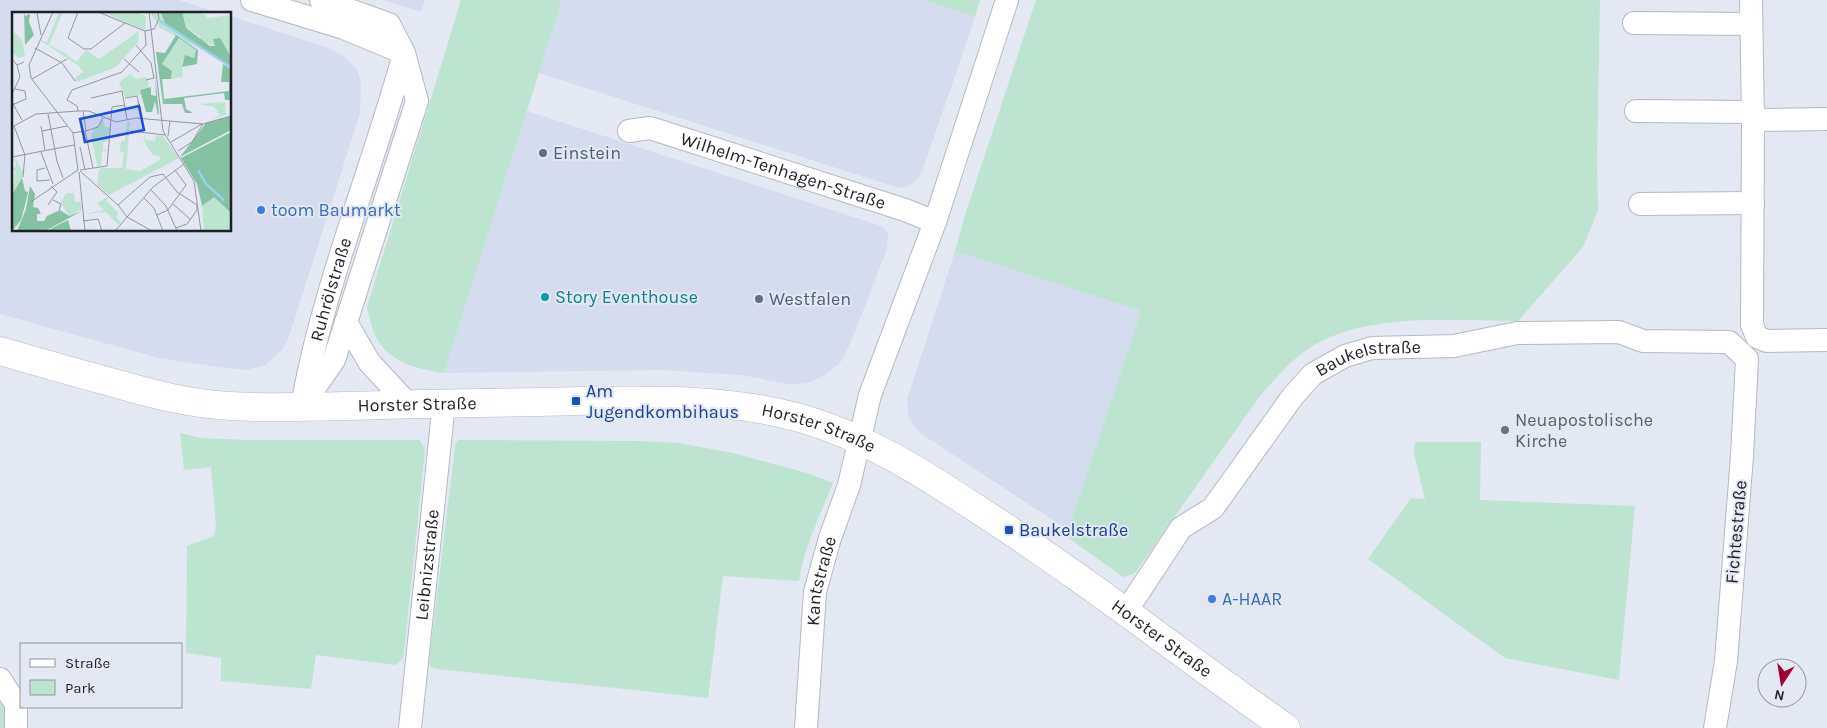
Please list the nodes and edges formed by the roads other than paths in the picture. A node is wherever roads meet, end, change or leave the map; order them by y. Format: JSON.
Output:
{"nodes":[{"id":1,"x":252,"y":0,"type":"edge"},
{"id":2,"x":321,"y":0,"type":"edge"},
{"id":3,"x":1007,"y":0,"type":"edge"},
{"id":4,"x":1751,"y":0,"type":"edge"},
{"id":5,"x":1634,"y":23,"type":"dead end"},
{"id":6,"x":1751,"y":24,"type":"junction"},
{"id":7,"x":404,"y":53,"type":"junction"},
{"id":8,"x":1636,"y":111,"type":"dead end"},
{"id":9,"x":1753,"y":116,"type":"junction"},
{"id":10,"x":1827,"y":119,"type":"edge"},
{"id":11,"x":630,"y":131,"type":"dead end"},
{"id":12,"x":1753,"y":203,"type":"junction"},
{"id":13,"x":1640,"y":204,"type":"dead end"},
{"id":14,"x":935,"y":222,"type":"junction"},
{"id":15,"x":346,"y":322,"type":"junction"},
{"id":16,"x":1827,"y":340,"type":"edge"},
{"id":17,"x":1730,"y":342,"type":"joint"},
{"id":18,"x":0,"y":351,"type":"edge"},
{"id":19,"x":444,"y":403,"type":"junction"},
{"id":20,"x":408,"y":404,"type":"junction"},
{"id":21,"x":301,"y":407,"type":"junction"},
{"id":22,"x":859,"y":439,"type":"junction"},
{"id":23,"x":1126,"y":613,"type":"junction"},
{"id":24,"x":0,"y":679,"type":"edge"},
{"id":25,"x":16,"y":728,"type":"edge"},
{"id":26,"x":410,"y":728,"type":"edge"},
{"id":27,"x":806,"y":728,"type":"edge"},
{"id":28,"x":1286,"y":728,"type":"edge"},
{"id":29,"x":1715,"y":728,"type":"edge"}],
"edges":[{"from":1,"to":7,"type":"street"},
{"from":2,"to":7,"type":"street","name":"Ruhrölstraße"},
{"from":3,"to":14,"type":"street"},
{"from":4,"to":6,"type":"street"},
{"from":5,"to":6,"type":"street"},
{"from":6,"to":9,"type":"street"},
{"from":7,"to":15,"type":"street","name":"Ruhrölstraße"},
{"from":7,"to":21,"type":"street","name":"Ruhrölstraße"},
{"from":8,"to":9,"type":"street"},
{"from":9,"to":10,"type":"street"},
{"from":9,"to":12,"type":"street"},
{"from":11,"to":14,"type":"street","name":"Wilhelm-Tenhagen-Straße"},
{"from":12,"to":13,"type":"street"},
{"from":12,"to":16,"type":"street"},
{"from":14,"to":22,"type":"street"},
{"from":15,"to":20,"type":"street","name":"Ruhrölstraße"},
{"from":15,"to":21,"type":"street","name":"Ruhrölstraße"},
{"from":17,"to":23,"type":"street","name":"Baukelstraße"},
{"from":17,"to":29,"type":"street","name":"Fichtestraße"},
{"from":18,"to":21,"type":"main road","name":"Horster Straße"},
{"from":19,"to":20,"type":"main road","name":"Horster Straße"},
{"from":19,"to":22,"type":"main road","name":"Horster Straße"},
{"from":19,"to":26,"type":"street","name":"Leibnizstraße"},
{"from":20,"to":21,"type":"main road","name":"Horster Straße"},
{"from":22,"to":23,"type":"main road","name":"Horster Straße"},
{"from":22,"to":27,"type":"street","name":"Kantstraße"},
{"from":23,"to":28,"type":"main road","name":"Horster Straße"},
{"from":24,"to":25,"type":"street"}]}
